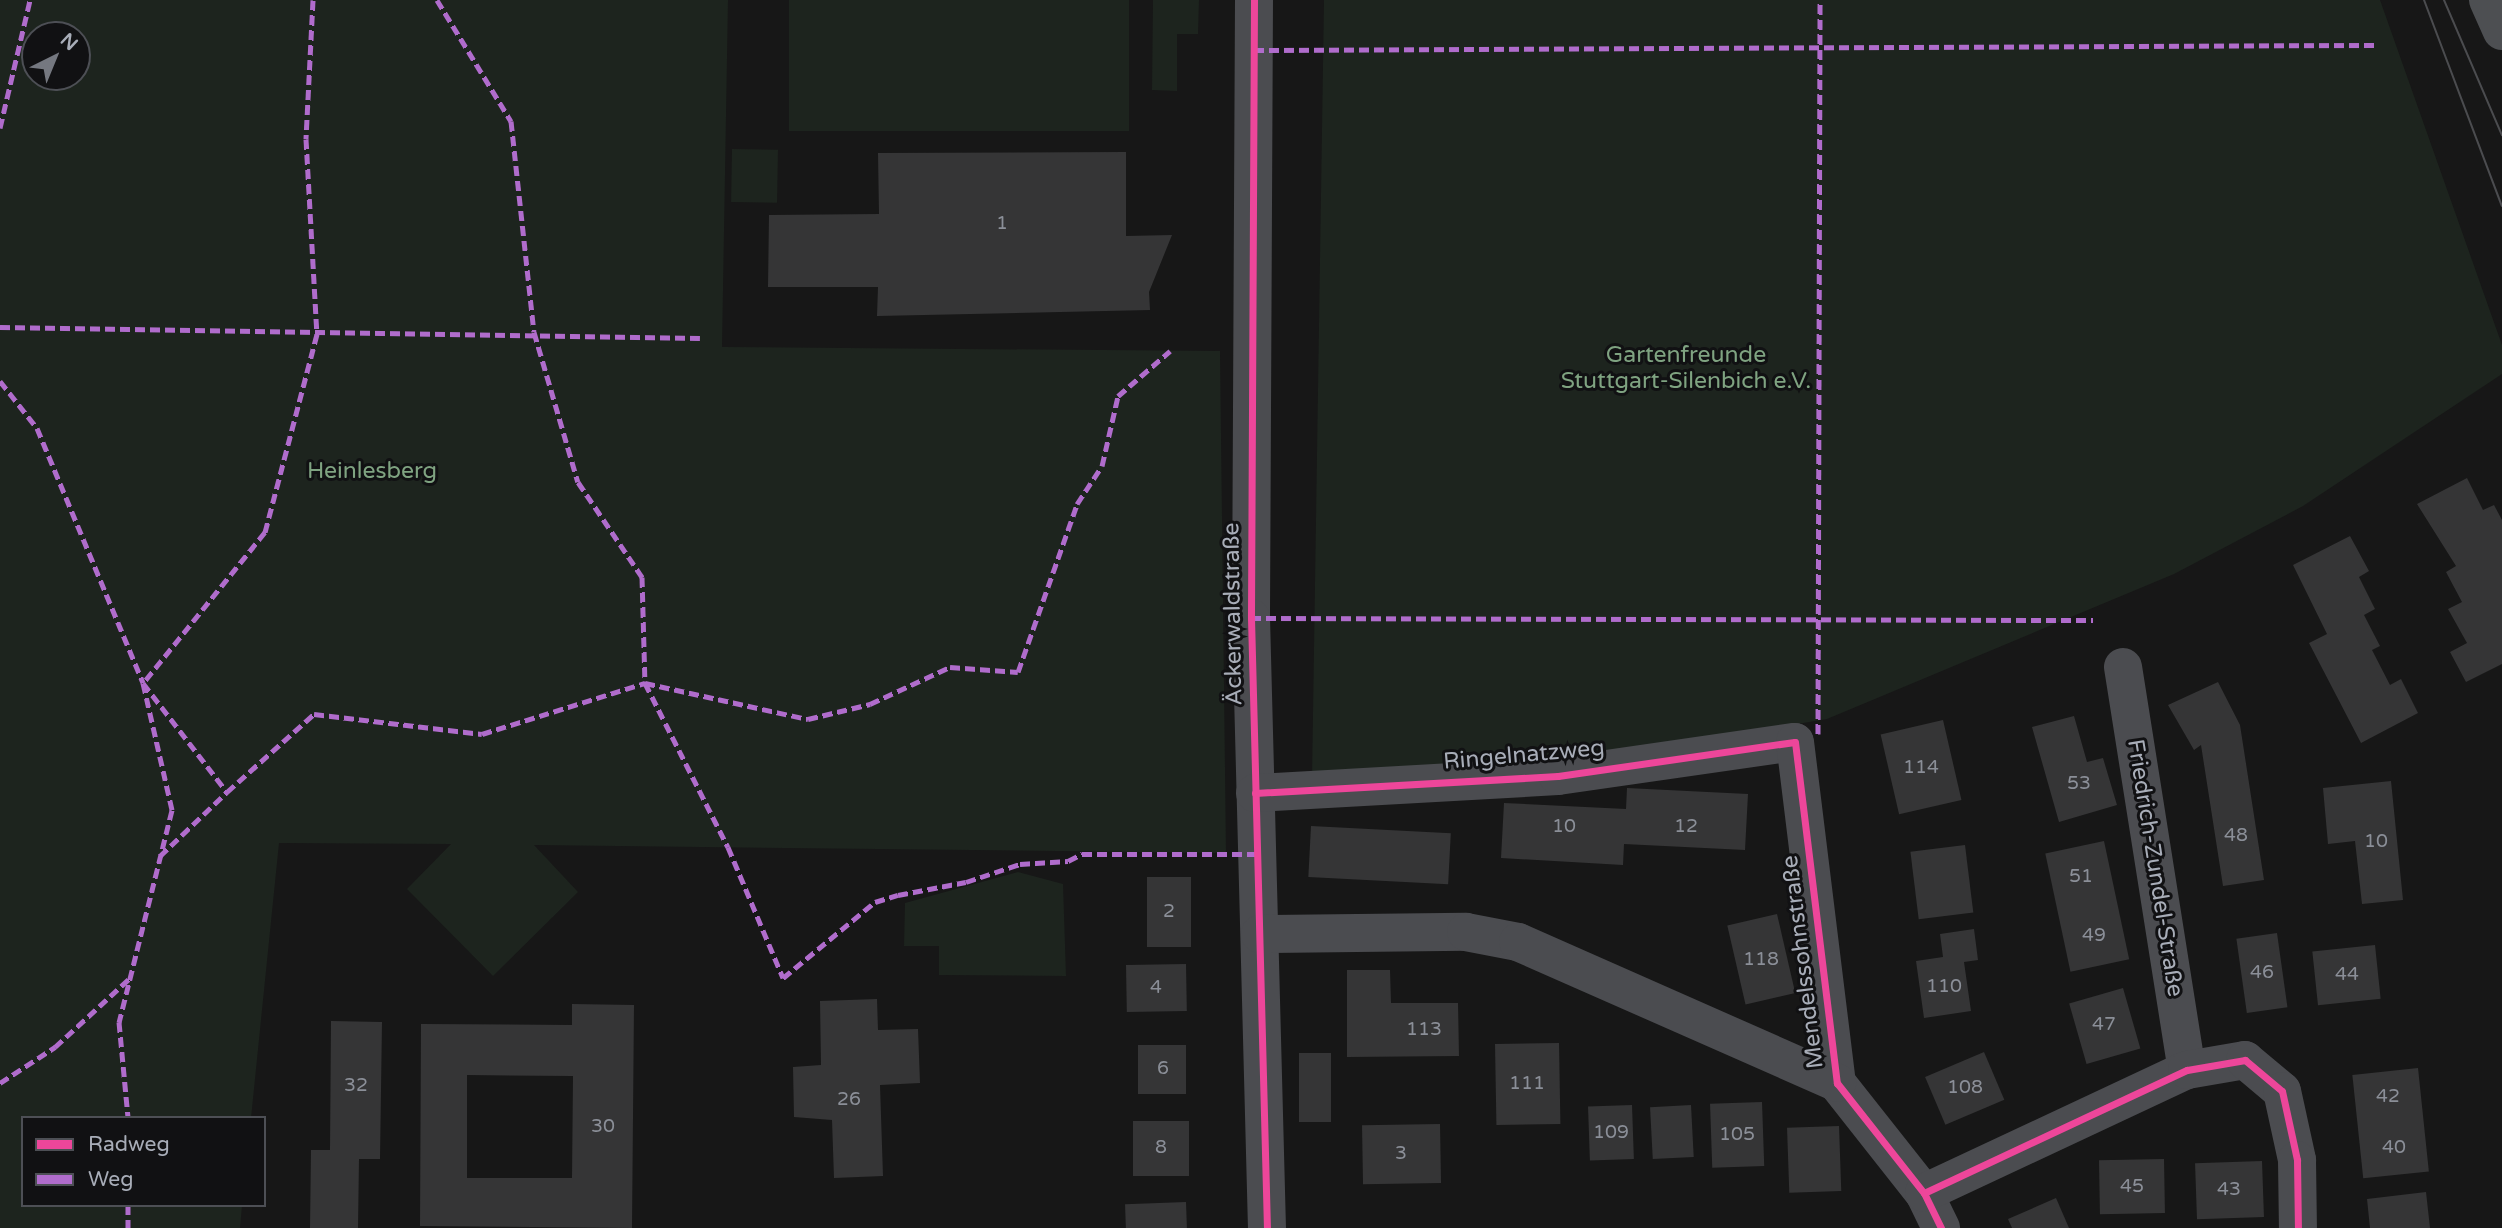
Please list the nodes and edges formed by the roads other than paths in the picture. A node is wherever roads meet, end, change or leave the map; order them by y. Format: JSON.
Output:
{"nodes":[{"id":1,"x":1254,"y":0,"type":"edge"},
{"id":2,"x":2488,"y":0,"type":"edge"},
{"id":3,"x":2502,"y":31,"type":"edge"},
{"id":4,"x":2123,"y":667,"type":"dead end"},
{"id":5,"x":1798,"y":759,"type":"joint"},
{"id":6,"x":1255,"y":793,"type":"junction"},
{"id":7,"x":1260,"y":934,"type":"junction"},
{"id":8,"x":2187,"y":1070,"type":"junction"},
{"id":9,"x":1837,"y":1083,"type":"junction"},
{"id":10,"x":1924,"y":1193,"type":"junction"},
{"id":11,"x":1267,"y":1228,"type":"edge"},
{"id":12,"x":1941,"y":1228,"type":"edge"},
{"id":13,"x":2298,"y":1228,"type":"edge"}],
"edges":[{"from":1,"to":6,"type":"street","name":"Äckerwaldstraße"},
{"from":2,"to":3,"type":"main road"},
{"from":4,"to":8,"type":"street","name":"Friedrich-Zundel-Straße"},
{"from":5,"to":6,"type":"street","name":"Ringelnatzweg"},
{"from":5,"to":9,"type":"street","name":"Mendelssohnstraße"},
{"from":6,"to":7,"type":"street","name":"Äckerwaldstraße"},
{"from":7,"to":9,"type":"street","name":"Mendelssohnstraße"},
{"from":7,"to":11,"type":"street","name":"Äckerwaldstraße"},
{"from":8,"to":10,"type":"street"},
{"from":8,"to":13,"type":"street"},
{"from":9,"to":10,"type":"street","name":"Mendelssohnstraße"},
{"from":10,"to":12,"type":"street","name":"Mendelssohnstraße"}]}
